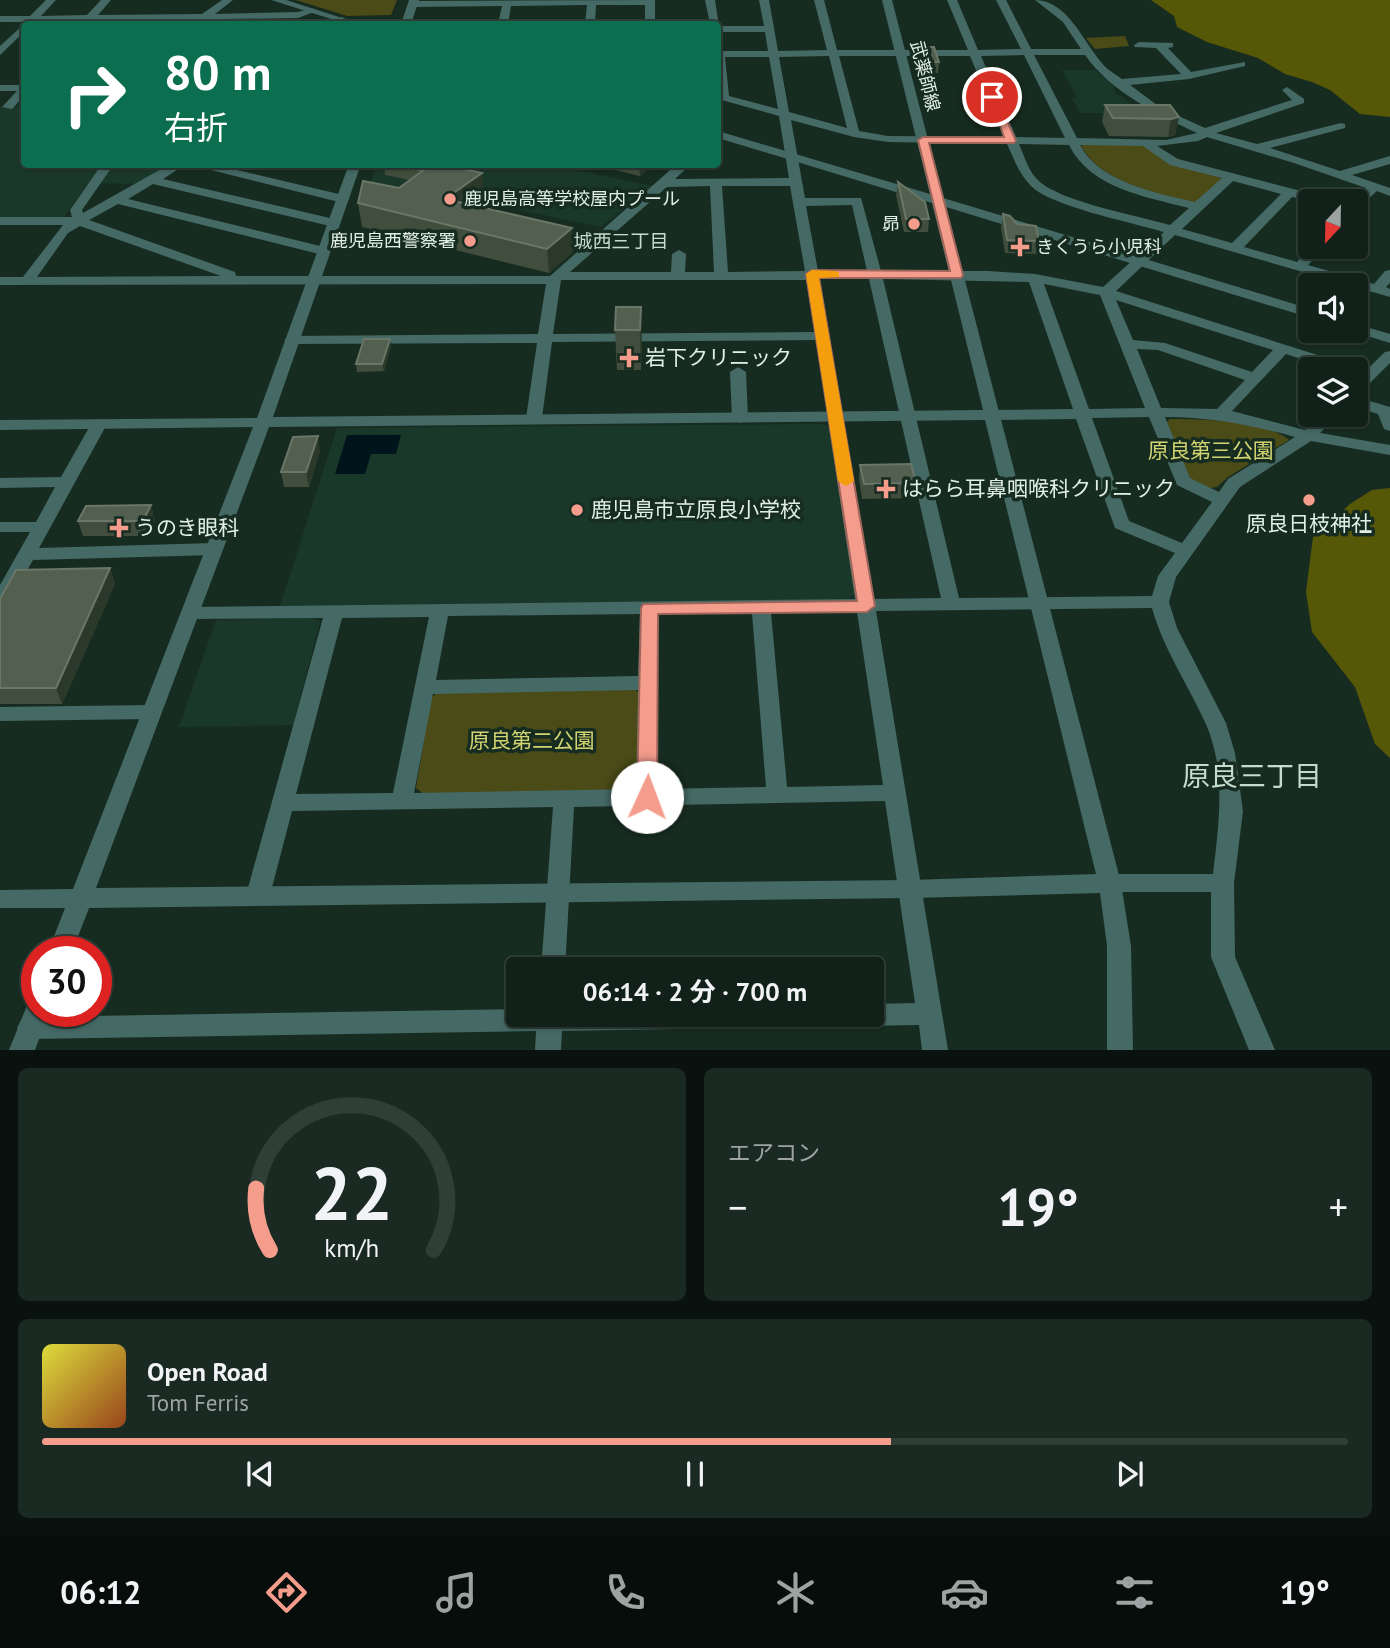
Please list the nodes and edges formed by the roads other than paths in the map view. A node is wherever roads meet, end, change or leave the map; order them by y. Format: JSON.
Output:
{"nodes":[{"id":1,"x":51,"y":0,"type":"edge"},
{"id":2,"x":106,"y":0,"type":"edge"},
{"id":3,"x":228,"y":0,"type":"edge"},
{"id":4,"x":276,"y":0,"type":"edge"},
{"id":5,"x":710,"y":0,"type":"edge"},
{"id":6,"x":764,"y":0,"type":"edge"},
{"id":7,"x":819,"y":0,"type":"edge"},
{"id":8,"x":887,"y":0,"type":"edge"},
{"id":9,"x":952,"y":0,"type":"edge"},
{"id":10,"x":1001,"y":0,"type":"edge"},
{"id":11,"x":1040,"y":0,"type":"edge"},
{"id":12,"x":592,"y":1,"type":"edge"},
{"id":13,"x":650,"y":1,"type":"edge"},
{"id":14,"x":414,"y":2,"type":"edge"},
{"id":15,"x":507,"y":3,"type":"junction"},
{"id":16,"x":155,"y":7,"type":"dead end"},
{"id":17,"x":312,"y":11,"type":"junction"},
{"id":18,"x":0,"y":19,"type":"edge"},
{"id":19,"x":201,"y":20,"type":"edge"},
{"id":20,"x":261,"y":20,"type":"edge"},
{"id":21,"x":342,"y":20,"type":"junction"},
{"id":22,"x":30,"y":21,"type":"edge"},
{"id":23,"x":87,"y":21,"type":"edge"},
{"id":24,"x":144,"y":21,"type":"edge"},
{"id":25,"x":339,"y":21,"type":"edge"},
{"id":26,"x":346,"y":21,"type":"edge"},
{"id":27,"x":407,"y":21,"type":"edge"},
{"id":28,"x":504,"y":21,"type":"edge"},
{"id":29,"x":590,"y":21,"type":"edge"},
{"id":30,"x":650,"y":21,"type":"edge"},
{"id":31,"x":714,"y":21,"type":"edge"},
{"id":32,"x":21,"y":22,"type":"edge"},
{"id":33,"x":721,"y":29,"type":"edge"},
{"id":34,"x":768,"y":29,"type":"junction"},
{"id":35,"x":21,"y":30,"type":"edge"},
{"id":36,"x":1139,"y":45,"type":"dead end"},
{"id":37,"x":0,"y":52,"type":"edge"},
{"id":38,"x":901,"y":52,"type":"junction"},
{"id":39,"x":974,"y":52,"type":"junction"},
{"id":40,"x":1027,"y":52,"type":"junction"},
{"id":41,"x":1087,"y":52,"type":"junction"},
{"id":42,"x":833,"y":53,"type":"junction"},
{"id":43,"x":721,"y":54,"type":"edge"},
{"id":44,"x":773,"y":54,"type":"junction"},
{"id":45,"x":1241,"y":64,"type":"dead end"},
{"id":46,"x":1189,"y":76,"type":"junction"},
{"id":47,"x":1118,"y":83,"type":"junction"},
{"id":48,"x":0,"y":88,"type":"edge"},
{"id":49,"x":21,"y":89,"type":"edge"},
{"id":50,"x":1287,"y":90,"type":"dead end"},
{"id":51,"x":21,"y":92,"type":"edge"},
{"id":52,"x":721,"y":96,"type":"edge"},
{"id":53,"x":8,"y":107,"type":"dead end"},
{"id":54,"x":784,"y":115,"type":"junction"},
{"id":55,"x":1341,"y":127,"type":"dead end"},
{"id":56,"x":854,"y":134,"type":"junction"},
{"id":57,"x":1208,"y":134,"type":"junction"},
{"id":58,"x":721,"y":136,"type":"edge"},
{"id":59,"x":923,"y":140,"type":"junction"},
{"id":60,"x":1011,"y":141,"type":"junction"},
{"id":61,"x":1073,"y":141,"type":"junction"},
{"id":62,"x":1145,"y":142,"type":"junction"},
{"id":63,"x":1258,"y":148,"type":"junction"},
{"id":64,"x":794,"y":157,"type":"junction"},
{"id":65,"x":1390,"y":160,"type":"edge"},
{"id":66,"x":105,"y":168,"type":"edge"},
{"id":67,"x":173,"y":168,"type":"edge"},
{"id":68,"x":210,"y":168,"type":"edge"},
{"id":69,"x":354,"y":168,"type":"edge"},
{"id":70,"x":681,"y":168,"type":"edge"},
{"id":71,"x":1341,"y":174,"type":"junction"},
{"id":72,"x":1230,"y":177,"type":"junction"},
{"id":73,"x":152,"y":180,"type":"junction"},
{"id":74,"x":798,"y":182,"type":"junction"},
{"id":75,"x":664,"y":183,"type":"junction"},
{"id":76,"x":716,"y":183,"type":"junction"},
{"id":77,"x":1375,"y":186,"type":"junction"},
{"id":78,"x":1290,"y":192,"type":"junction"},
{"id":79,"x":1390,"y":192,"type":"edge"},
{"id":80,"x":1368,"y":193,"type":"edge"},
{"id":81,"x":1298,"y":194,"type":"edge"},
{"id":82,"x":343,"y":199,"type":"junction"},
{"id":83,"x":118,"y":200,"type":"junction"},
{"id":84,"x":801,"y":202,"type":"junction"},
{"id":85,"x":937,"y":202,"type":"junction"},
{"id":86,"x":1198,"y":207,"type":"junction"},
{"id":87,"x":0,"y":221,"type":"edge"},
{"id":88,"x":79,"y":221,"type":"junction"},
{"id":89,"x":334,"y":223,"type":"junction"},
{"id":90,"x":1173,"y":230,"type":"junction"},
{"id":91,"x":1235,"y":248,"type":"junction"},
{"id":92,"x":323,"y":251,"type":"junction"},
{"id":93,"x":679,"y":254,"type":"dead end"},
{"id":94,"x":1307,"y":259,"type":"edge"},
{"id":95,"x":1138,"y":262,"type":"junction"},
{"id":96,"x":1299,"y":267,"type":"junction"},
{"id":97,"x":812,"y":274,"type":"junction"},
{"id":98,"x":1390,"y":274,"type":"edge"},
{"id":99,"x":678,"y":275,"type":"junction"},
{"id":100,"x":721,"y":275,"type":"junction"},
{"id":101,"x":875,"y":275,"type":"junction"},
{"id":102,"x":957,"y":275,"type":"junction"},
{"id":103,"x":556,"y":278,"type":"junction"},
{"id":104,"x":1035,"y":278,"type":"junction"},
{"id":105,"x":313,"y":279,"type":"junction"},
{"id":106,"x":28,"y":280,"type":"junction"},
{"id":107,"x":239,"y":280,"type":"junction"},
{"id":108,"x":0,"y":281,"type":"edge"},
{"id":109,"x":1384,"y":291,"type":"edge"},
{"id":110,"x":1105,"y":292,"type":"junction"},
{"id":111,"x":1298,"y":310,"type":"edge"},
{"id":112,"x":1368,"y":332,"type":"edge"},
{"id":113,"x":823,"y":336,"type":"junction"},
{"id":114,"x":545,"y":339,"type":"junction"},
{"id":115,"x":1390,"y":339,"type":"edge"},
{"id":116,"x":291,"y":340,"type":"junction"},
{"id":117,"x":1127,"y":344,"type":"junction"},
{"id":118,"x":1283,"y":349,"type":"junction"},
{"id":119,"x":1390,"y":355,"type":"edge"},
{"id":120,"x":1309,"y":357,"type":"edge"},
{"id":121,"x":1368,"y":370,"type":"edge"},
{"id":122,"x":738,"y":372,"type":"dead end"},
{"id":123,"x":1254,"y":378,"type":"junction"},
{"id":124,"x":1368,"y":406,"type":"edge"},
{"id":125,"x":1156,"y":412,"type":"junction"},
{"id":126,"x":1082,"y":414,"type":"junction"},
{"id":127,"x":1222,"y":414,"type":"junction"},
{"id":128,"x":992,"y":415,"type":"junction"},
{"id":129,"x":910,"y":416,"type":"junction"},
{"id":130,"x":835,"y":417,"type":"junction"},
{"id":131,"x":534,"y":418,"type":"junction"},
{"id":132,"x":740,"y":418,"type":"junction"},
{"id":133,"x":263,"y":421,"type":"junction"},
{"id":134,"x":99,"y":424,"type":"junction"},
{"id":135,"x":0,"y":425,"type":"edge"},
{"id":136,"x":1390,"y":426,"type":"edge"},
{"id":137,"x":1317,"y":427,"type":"edge"},
{"id":138,"x":1309,"y":435,"type":"junction"},
{"id":139,"x":1390,"y":450,"type":"edge"},
{"id":140,"x":0,"y":482,"type":"edge"},
{"id":141,"x":66,"y":482,"type":"junction"},
{"id":142,"x":1220,"y":499,"type":"junction"},
{"id":143,"x":0,"y":527,"type":"edge"},
{"id":144,"x":41,"y":527,"type":"junction"},
{"id":145,"x":214,"y":549,"type":"junction"},
{"id":146,"x":1184,"y":550,"type":"junction"},
{"id":147,"x":27,"y":554,"type":"junction"},
{"id":148,"x":5,"y":583,"type":"edge"},
{"id":149,"x":0,"y":602,"type":"edge"},
{"id":150,"x":1040,"y":602,"type":"junction"},
{"id":151,"x":1160,"y":602,"type":"junction"},
{"id":152,"x":951,"y":603,"type":"junction"},
{"id":153,"x":867,"y":606,"type":"junction"},
{"id":154,"x":761,"y":607,"type":"junction"},
{"id":155,"x":649,"y":608,"type":"junction"},
{"id":156,"x":440,"y":609,"type":"junction"},
{"id":157,"x":335,"y":610,"type":"junction"},
{"id":158,"x":191,"y":613,"type":"junction"},
{"id":159,"x":650,"y":683,"type":"junction"},
{"id":160,"x":426,"y":687,"type":"junction"},
{"id":161,"x":151,"y":712,"type":"junction"},
{"id":162,"x":3,"y":720,"type":"edge"},
{"id":163,"x":896,"y":793,"type":"junction"},
{"id":164,"x":776,"y":795,"type":"junction"},
{"id":165,"x":647,"y":797,"type":"junction"},
{"id":166,"x":564,"y":798,"type":"junction"},
{"id":167,"x":402,"y":801,"type":"junction"},
{"id":168,"x":283,"y":803,"type":"junction"},
{"id":169,"x":1110,"y":883,"type":"junction"},
{"id":170,"x":1223,"y":883,"type":"junction"},
{"id":171,"x":911,"y":890,"type":"junction"},
{"id":172,"x":559,"y":892,"type":"junction"},
{"id":173,"x":258,"y":895,"type":"junction"},
{"id":174,"x":81,"y":898,"type":"junction"},
{"id":175,"x":0,"y":899,"type":"edge"},
{"id":176,"x":66,"y":936,"type":"edge"},
{"id":177,"x":554,"y":957,"type":"edge"},
{"id":178,"x":884,"y":1014,"type":"edge"},
{"id":179,"x":931,"y":1014,"type":"junction"},
{"id":180,"x":506,"y":1019,"type":"edge"},
{"id":181,"x":549,"y":1027,"type":"edge"},
{"id":182,"x":30,"y":1030,"type":"edge"},
{"id":183,"x":548,"y":1049,"type":"edge"},
{"id":184,"x":935,"y":1049,"type":"edge"},
{"id":185,"x":1120,"y":1049,"type":"edge"},
{"id":186,"x":1262,"y":1049,"type":"edge"}],
"edges":[{"from":1,"to":22,"type":"street"},
{"from":2,"to":23,"type":"street"},
{"from":3,"to":19,"type":"street"},
{"from":4,"to":17,"type":"street"},
{"from":5,"to":31,"type":"street"},
{"from":6,"to":34,"type":"street"},
{"from":7,"to":42,"type":"street"},
{"from":8,"to":38,"type":"street","name":"武薬師線"},
{"from":9,"to":39,"type":"street"},
{"from":10,"to":40,"type":"street"},
{"from":11,"to":41,"type":"street"},
{"from":12,"to":13,"type":"street"},
{"from":12,"to":15,"type":"street"},
{"from":12,"to":29,"type":"street"},
{"from":13,"to":30,"type":"street"},
{"from":14,"to":15,"type":"street"},
{"from":14,"to":27,"type":"street"},
{"from":15,"to":28,"type":"street"},
{"from":16,"to":24,"type":"street"},
{"from":17,"to":20,"type":"street"},
{"from":17,"to":21,"type":"street"},
{"from":18,"to":32,"type":"street"},
{"from":19,"to":20,"type":"street"},
{"from":19,"to":24,"type":"street"},
{"from":21,"to":25,"type":"street"},
{"from":21,"to":26,"type":"street"},
{"from":23,"to":24,"type":"street"},
{"from":33,"to":34,"type":"street"},
{"from":34,"to":44,"type":"street"},
{"from":35,"to":37,"type":"street"},
{"from":36,"to":46,"type":"street"},
{"from":38,"to":39,"type":"street"},
{"from":38,"to":42,"type":"street"},
{"from":38,"to":59,"type":"street","name":"武薬師線"},
{"from":39,"to":40,"type":"street"},
{"from":39,"to":60,"type":"street"},
{"from":40,"to":41,"type":"street"},
{"from":40,"to":61,"type":"street"},
{"from":41,"to":47,"type":"street"},
{"from":42,"to":44,"type":"street"},
{"from":42,"to":56,"type":"street"},
{"from":43,"to":44,"type":"street"},
{"from":44,"to":54,"type":"street"},
{"from":45,"to":46,"type":"street"},
{"from":46,"to":47,"type":"street"},
{"from":47,"to":57,"type":"street"},
{"from":48,"to":49,"type":"street"},
{"from":50,"to":57,"type":"street"},
{"from":51,"to":53,"type":"street"},
{"from":52,"to":54,"type":"street"},
{"from":54,"to":56,"type":"street"},
{"from":54,"to":64,"type":"street"},
{"from":55,"to":63,"type":"street"},
{"from":56,"to":59,"type":"street"},
{"from":57,"to":62,"type":"street"},
{"from":57,"to":63,"type":"street"},
{"from":58,"to":64,"type":"street"},
{"from":59,"to":60,"type":"street"},
{"from":59,"to":85,"type":"street","name":"武薬師線"},
{"from":60,"to":61,"type":"street"},
{"from":60,"to":90,"type":"street"},
{"from":61,"to":62,"type":"street"},
{"from":61,"to":86,"type":"street"},
{"from":62,"to":72,"type":"street"},
{"from":63,"to":71,"type":"street"},
{"from":64,"to":74,"type":"street"},
{"from":64,"to":85,"type":"street"},
{"from":65,"to":71,"type":"street"},
{"from":66,"to":88,"type":"street"},
{"from":67,"to":73,"type":"street"},
{"from":68,"to":82,"type":"street"},
{"from":69,"to":82,"type":"street"},
{"from":70,"to":75,"type":"street"},
{"from":71,"to":77,"type":"street"},
{"from":72,"to":78,"type":"street"},
{"from":72,"to":86,"type":"street"},
{"from":73,"to":83,"type":"street"},
{"from":73,"to":89,"type":"street"},
{"from":74,"to":76,"type":"street"},
{"from":74,"to":84,"type":"street"},
{"from":75,"to":76,"type":"street"},
{"from":75,"to":103,"type":"street"},
{"from":76,"to":100,"type":"street"},
{"from":77,"to":79,"type":"street"},
{"from":77,"to":80,"type":"street"},
{"from":78,"to":81,"type":"street"},
{"from":78,"to":91,"type":"street"},
{"from":82,"to":89,"type":"street"},
{"from":83,"to":88,"type":"street"},
{"from":83,"to":92,"type":"street"},
{"from":84,"to":97,"type":"street"},
{"from":84,"to":101,"type":"street"},
{"from":85,"to":95,"type":"street"},
{"from":85,"to":102,"type":"street","name":"武薬師線"},
{"from":86,"to":90,"type":"street"},
{"from":87,"to":88,"type":"street"},
{"from":88,"to":106,"type":"street"},
{"from":88,"to":107,"type":"street"},
{"from":89,"to":92,"type":"street"},
{"from":90,"to":91,"type":"street"},
{"from":90,"to":95,"type":"street"},
{"from":91,"to":96,"type":"street"},
{"from":92,"to":105,"type":"street"},
{"from":93,"to":99,"type":"street"},
{"from":94,"to":96,"type":"street"},
{"from":95,"to":110,"type":"street"},
{"from":95,"to":111,"type":"street"},
{"from":96,"to":109,"type":"street"},
{"from":97,"to":100,"type":"street"},
{"from":97,"to":101,"type":"street"},
{"from":97,"to":113,"type":"street"},
{"from":98,"to":109,"type":"street"},
{"from":99,"to":100,"type":"street"},
{"from":99,"to":103,"type":"street"},
{"from":101,"to":102,"type":"street"},
{"from":101,"to":129,"type":"street"},
{"from":102,"to":104,"type":"street"},
{"from":102,"to":128,"type":"street","name":"武薬師線"},
{"from":103,"to":105,"type":"street"},
{"from":103,"to":114,"type":"street"},
{"from":104,"to":110,"type":"street"},
{"from":104,"to":126,"type":"street"},
{"from":105,"to":107,"type":"street"},
{"from":105,"to":116,"type":"street"},
{"from":106,"to":107,"type":"street"},
{"from":106,"to":108,"type":"street"},
{"from":110,"to":117,"type":"street"},
{"from":110,"to":118,"type":"street"},
{"from":112,"to":115,"type":"street"},
{"from":113,"to":114,"type":"street"},
{"from":113,"to":130,"type":"street"},
{"from":114,"to":116,"type":"street"},
{"from":114,"to":131,"type":"street"},
{"from":116,"to":133,"type":"street"},
{"from":117,"to":123,"type":"street"},
{"from":117,"to":125,"type":"street"},
{"from":118,"to":120,"type":"street"},
{"from":118,"to":123,"type":"street"},
{"from":119,"to":121,"type":"street"},
{"from":122,"to":132,"type":"street"},
{"from":123,"to":127,"type":"street"},
{"from":124,"to":136,"type":"street"},
{"from":125,"to":126,"type":"street"},
{"from":125,"to":127,"type":"street"},
{"from":125,"to":142,"type":"street"},
{"from":126,"to":128,"type":"street"},
{"from":126,"to":146,"type":"street"},
{"from":127,"to":138,"type":"street"},
{"from":128,"to":129,"type":"street"},
{"from":128,"to":150,"type":"street","name":"武薬師線"},
{"from":129,"to":130,"type":"street"},
{"from":129,"to":152,"type":"street"},
{"from":130,"to":132,"type":"street"},
{"from":130,"to":153,"type":"street"},
{"from":131,"to":132,"type":"street"},
{"from":131,"to":133,"type":"street"},
{"from":133,"to":134,"type":"street"},
{"from":133,"to":145,"type":"street"},
{"from":134,"to":135,"type":"street"},
{"from":134,"to":141,"type":"street"},
{"from":137,"to":138,"type":"street"},
{"from":138,"to":139,"type":"street"},
{"from":138,"to":142,"type":"street"},
{"from":140,"to":141,"type":"street"},
{"from":141,"to":144,"type":"street"},
{"from":142,"to":146,"type":"street"},
{"from":143,"to":144,"type":"street"},
{"from":144,"to":147,"type":"street"},
{"from":145,"to":147,"type":"street"},
{"from":145,"to":158,"type":"street"},
{"from":146,"to":151,"type":"street"},
{"from":147,"to":148,"type":"street"},
{"from":148,"to":149,"type":"street"},
{"from":150,"to":151,"type":"street"},
{"from":150,"to":152,"type":"street"},
{"from":150,"to":169,"type":"street","name":"武薬師線"},
{"from":151,"to":170,"type":"street"},
{"from":152,"to":153,"type":"street"},
{"from":153,"to":154,"type":"street"},
{"from":153,"to":163,"type":"street"},
{"from":154,"to":155,"type":"street"},
{"from":154,"to":164,"type":"street"},
{"from":155,"to":156,"type":"street"},
{"from":155,"to":159,"type":"street"},
{"from":156,"to":157,"type":"street"},
{"from":156,"to":160,"type":"street"},
{"from":157,"to":158,"type":"street"},
{"from":157,"to":168,"type":"street"},
{"from":158,"to":161,"type":"street"},
{"from":159,"to":160,"type":"street"},
{"from":159,"to":165,"type":"street"},
{"from":160,"to":167,"type":"street"},
{"from":161,"to":162,"type":"street"},
{"from":161,"to":174,"type":"street"},
{"from":163,"to":164,"type":"street"},
{"from":163,"to":171,"type":"street"},
{"from":164,"to":165,"type":"street"},
{"from":165,"to":166,"type":"street"},
{"from":166,"to":167,"type":"street"},
{"from":166,"to":172,"type":"street"},
{"from":167,"to":168,"type":"street"},
{"from":168,"to":173,"type":"street"},
{"from":169,"to":170,"type":"street"},
{"from":169,"to":171,"type":"street"},
{"from":169,"to":185,"type":"street","name":"武薬師線"},
{"from":170,"to":186,"type":"street"},
{"from":171,"to":172,"type":"street"},
{"from":171,"to":179,"type":"street"},
{"from":172,"to":173,"type":"street"},
{"from":172,"to":177,"type":"street"},
{"from":173,"to":174,"type":"street"},
{"from":174,"to":175,"type":"street"},
{"from":174,"to":176,"type":"street"},
{"from":178,"to":179,"type":"street"},
{"from":179,"to":184,"type":"street"},
{"from":180,"to":182,"type":"street"},
{"from":181,"to":183,"type":"street"}]}
